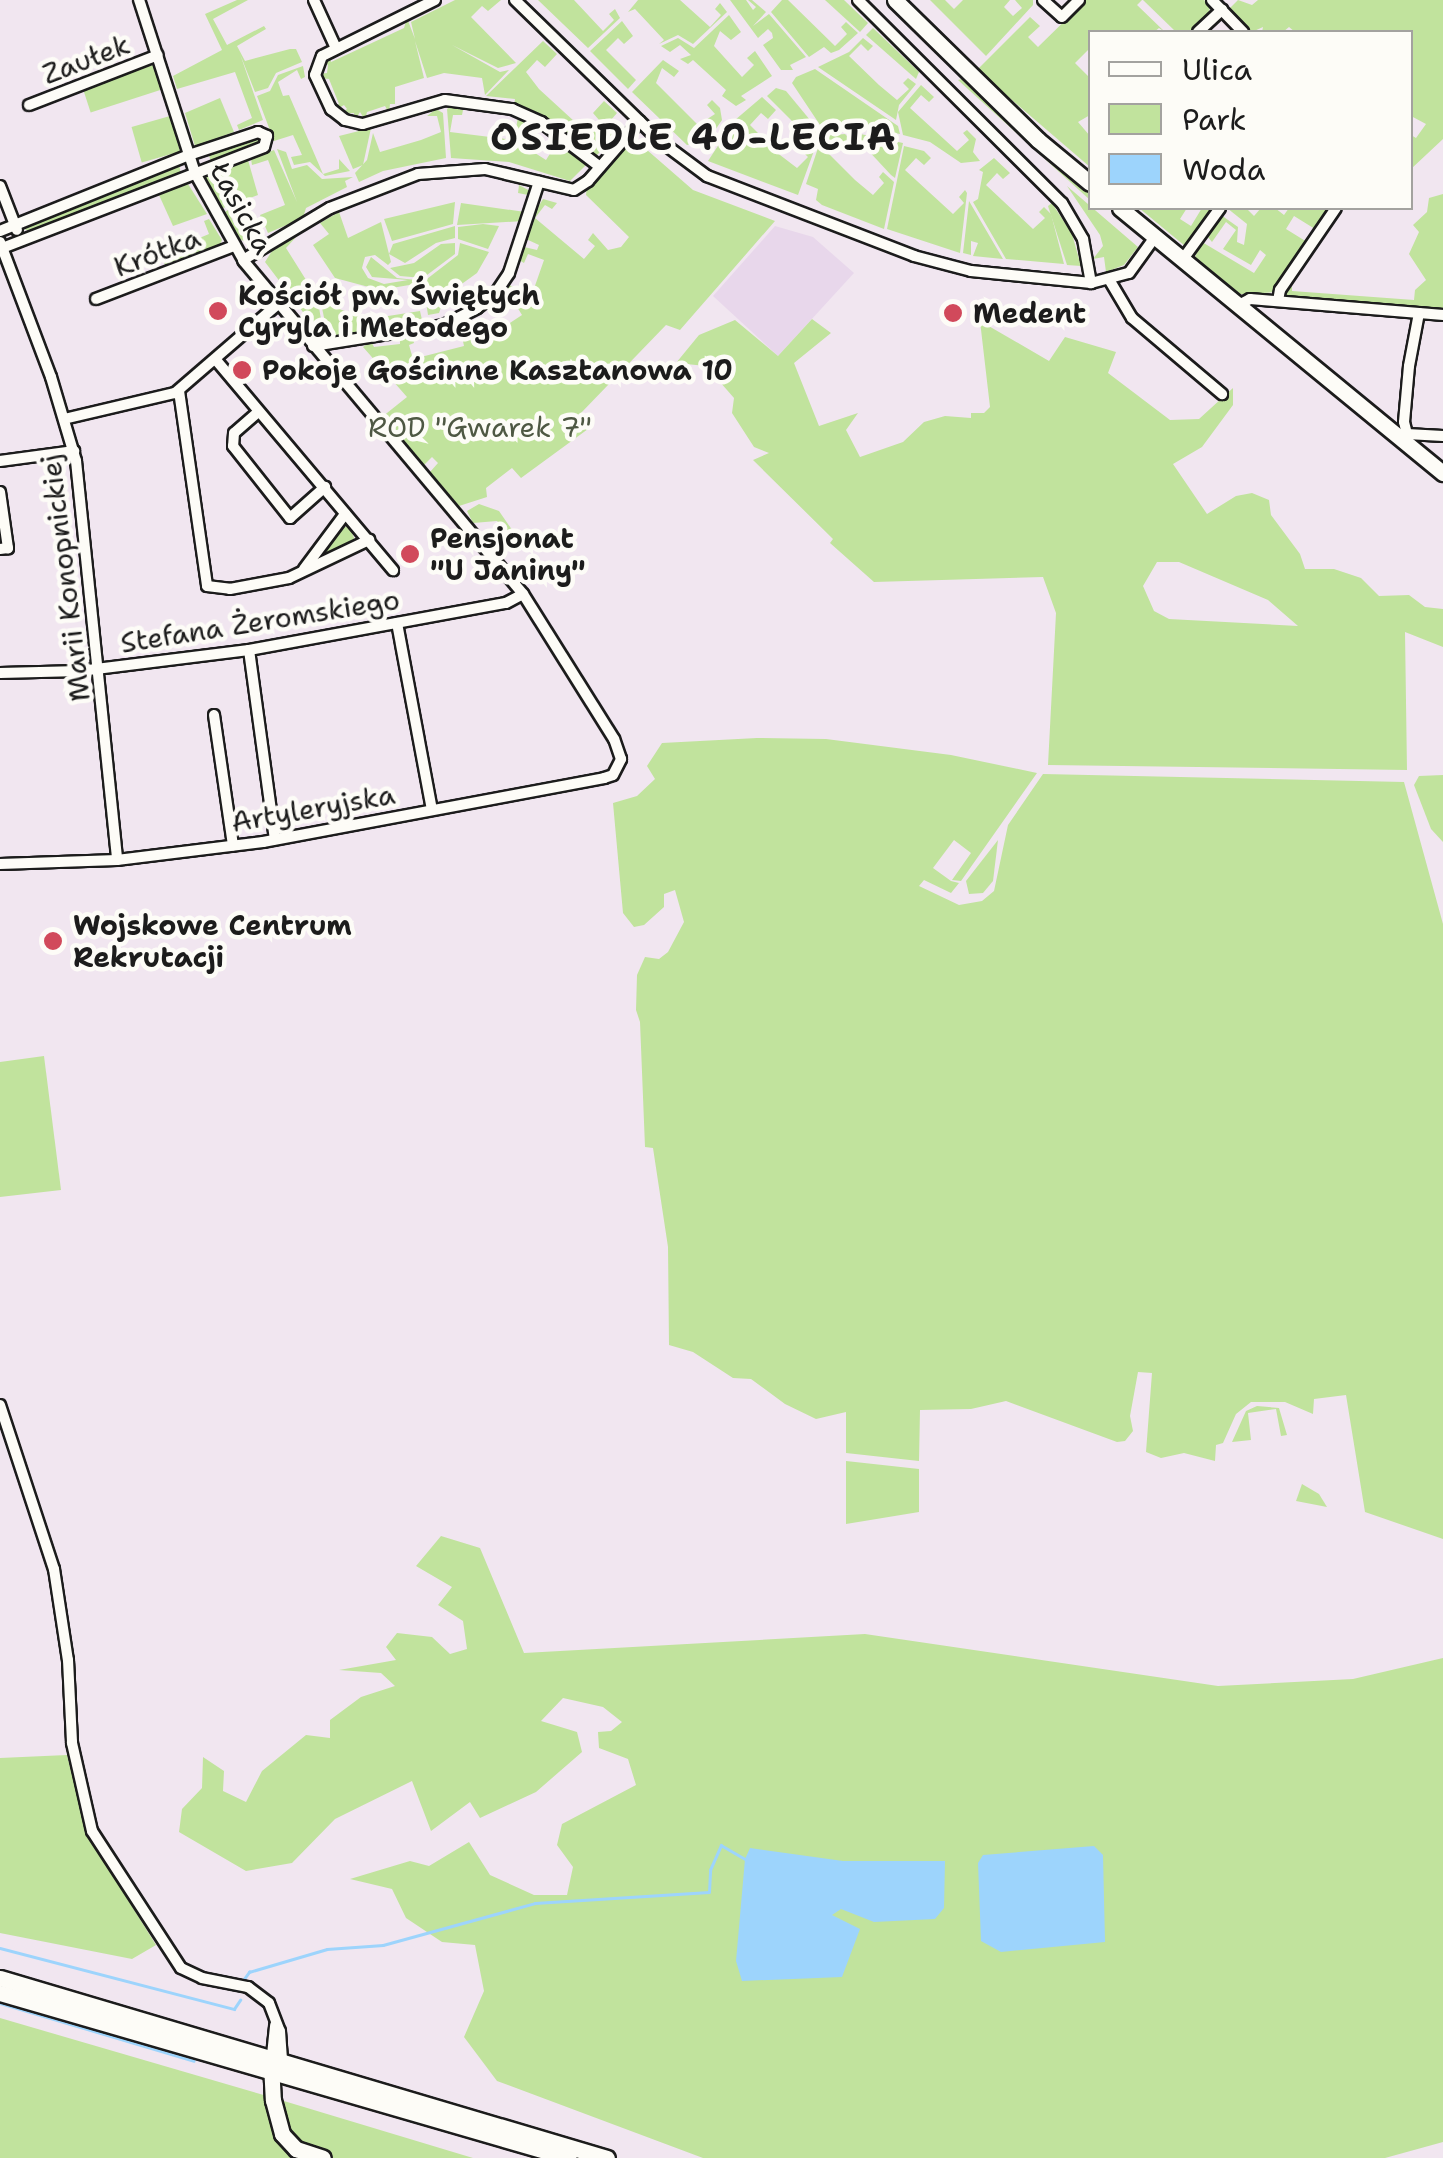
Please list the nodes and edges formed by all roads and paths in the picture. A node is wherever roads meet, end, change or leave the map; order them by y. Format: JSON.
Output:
{"nodes":[{"id":1,"x":139,"y":0,"type":"edge"},
{"id":2,"x":314,"y":0,"type":"edge"},
{"id":3,"x":435,"y":0,"type":"edge"},
{"id":4,"x":515,"y":0,"type":"edge"},
{"id":5,"x":858,"y":0,"type":"edge"},
{"id":6,"x":895,"y":0,"type":"edge"},
{"id":7,"x":1042,"y":0,"type":"edge"},
{"id":8,"x":1079,"y":0,"type":"edge"},
{"id":9,"x":1212,"y":0,"type":"edge"},
{"id":10,"x":1222,"y":10,"type":"junction"},
{"id":11,"x":1200,"y":30,"type":"edge"},
{"id":12,"x":1240,"y":30,"type":"edge"},
{"id":13,"x":335,"y":46,"type":"junction"},
{"id":14,"x":158,"y":55,"type":"junction"},
{"id":15,"x":29,"y":105,"type":"dead end"},
{"id":16,"x":640,"y":121,"type":"junction"},
{"id":17,"x":189,"y":155,"type":"junction"},
{"id":18,"x":600,"y":167,"type":"junction"},
{"id":19,"x":195,"y":173,"type":"junction"},
{"id":20,"x":539,"y":182,"type":"junction"},
{"id":21,"x":1088,"y":182,"type":"edge"},
{"id":22,"x":0,"y":186,"type":"edge"},
{"id":23,"x":1122,"y":210,"type":"edge"},
{"id":24,"x":1219,"y":210,"type":"edge"},
{"id":25,"x":1335,"y":210,"type":"edge"},
{"id":26,"x":15,"y":225,"type":"junction"},
{"id":27,"x":0,"y":230,"type":"edge"},
{"id":28,"x":1155,"y":237,"type":"junction"},
{"id":29,"x":21,"y":240,"type":"junction"},
{"id":30,"x":1,"y":246,"type":"edge"},
{"id":31,"x":234,"y":246,"type":"junction"},
{"id":32,"x":1183,"y":259,"type":"junction"},
{"id":33,"x":243,"y":260,"type":"junction"},
{"id":34,"x":1110,"y":281,"type":"junction"},
{"id":35,"x":1091,"y":282,"type":"junction"},
{"id":36,"x":96,"y":299,"type":"dead end"},
{"id":37,"x":1278,"y":300,"type":"junction"},
{"id":38,"x":276,"y":305,"type":"junction"},
{"id":39,"x":1237,"y":306,"type":"junction"},
{"id":40,"x":1419,"y":313,"type":"junction"},
{"id":41,"x":1443,"y":315,"type":"edge"},
{"id":42,"x":313,"y":346,"type":"junction"},
{"id":43,"x":216,"y":360,"type":"junction"},
{"id":44,"x":179,"y":391,"type":"junction"},
{"id":45,"x":1222,"y":394,"type":"dead end"},
{"id":46,"x":257,"y":413,"type":"junction"},
{"id":47,"x":64,"y":419,"type":"junction"},
{"id":48,"x":1443,"y":436,"type":"edge"},
{"id":49,"x":1405,"y":438,"type":"junction"},
{"id":50,"x":74,"y":452,"type":"junction"},
{"id":51,"x":0,"y":461,"type":"edge"},
{"id":52,"x":1443,"y":473,"type":"edge"},
{"id":53,"x":324,"y":487,"type":"junction"},
{"id":54,"x":0,"y":492,"type":"edge"},
{"id":55,"x":345,"y":514,"type":"junction"},
{"id":56,"x":369,"y":540,"type":"junction"},
{"id":57,"x":0,"y":548,"type":"edge"},
{"id":58,"x":303,"y":570,"type":"junction"},
{"id":59,"x":394,"y":570,"type":"dead end"},
{"id":60,"x":523,"y":594,"type":"junction"},
{"id":61,"x":398,"y":622,"type":"junction"},
{"id":62,"x":249,"y":650,"type":"junction"},
{"id":63,"x":99,"y":669,"type":"junction"},
{"id":64,"x":0,"y":672,"type":"edge"},
{"id":65,"x":214,"y":715,"type":"dead end"},
{"id":66,"x":432,"y":810,"type":"junction"},
{"id":67,"x":275,"y":840,"type":"junction"},
{"id":68,"x":233,"y":846,"type":"junction"},
{"id":69,"x":116,"y":860,"type":"junction"},
{"id":70,"x":0,"y":864,"type":"edge"},
{"id":71,"x":0,"y":1405,"type":"edge"},
{"id":72,"x":0,"y":1978,"type":"edge"},
{"id":73,"x":0,"y":1993,"type":"edge"},
{"id":74,"x":277,"y":2065,"type":"junction"},
{"id":75,"x":323,"y":2158,"type":"edge"},
{"id":76,"x":570,"y":2158,"type":"edge"},
{"id":77,"x":607,"y":2158,"type":"edge"}],
"edges":[{"from":1,"to":14,"type":"street","name":"Łasicka"},
{"from":2,"to":13,"type":"street"},
{"from":3,"to":13,"type":"street"},
{"from":4,"to":16,"type":"street"},
{"from":5,"to":35,"type":"street"},
{"from":6,"to":21,"type":"main road"},
{"from":7,"to":8,"type":"street"},
{"from":9,"to":10,"type":"street"},
{"from":10,"to":11,"type":"street"},
{"from":10,"to":12,"type":"street"},
{"from":13,"to":18,"type":"street"},
{"from":14,"to":15,"type":"street","name":"Zaułek"},
{"from":14,"to":17,"type":"street","name":"Łasicka"},
{"from":16,"to":18,"type":"street"},
{"from":16,"to":35,"type":"street"},
{"from":17,"to":19,"type":"street","name":"Łasicka"},
{"from":17,"to":19,"type":"street"},
{"from":17,"to":26,"type":"street"},
{"from":18,"to":20,"type":"street"},
{"from":19,"to":29,"type":"street"},
{"from":19,"to":31,"type":"street","name":"Łasicka"},
{"from":20,"to":33,"type":"street"},
{"from":20,"to":42,"type":"street"},
{"from":22,"to":26,"type":"street"},
{"from":23,"to":28,"type":"main road"},
{"from":24,"to":32,"type":"street"},
{"from":25,"to":37,"type":"street"},
{"from":26,"to":27,"type":"street"},
{"from":26,"to":29,"type":"street"},
{"from":28,"to":32,"type":"main road"},
{"from":28,"to":34,"type":"street"},
{"from":29,"to":30,"type":"street"},
{"from":30,"to":47,"type":"street","name":"Marii Konopnickiej"},
{"from":31,"to":33,"type":"street","name":"Łasicka"},
{"from":31,"to":36,"type":"street","name":"Krótka"},
{"from":32,"to":39,"type":"main road"},
{"from":33,"to":38,"type":"street","name":"Łasicka"},
{"from":34,"to":35,"type":"street"},
{"from":34,"to":45,"type":"street"},
{"from":37,"to":39,"type":"street"},
{"from":37,"to":40,"type":"street"},
{"from":38,"to":42,"type":"street","name":"Łasicka"},
{"from":38,"to":43,"type":"street"},
{"from":39,"to":49,"type":"main road"},
{"from":40,"to":41,"type":"street"},
{"from":40,"to":49,"type":"street"},
{"from":42,"to":60,"type":"street","name":"Łasicka"},
{"from":43,"to":44,"type":"street"},
{"from":43,"to":46,"type":"street"},
{"from":44,"to":47,"type":"street"},
{"from":44,"to":58,"type":"street"},
{"from":46,"to":53,"type":"street"},
{"from":46,"to":53,"type":"street"},
{"from":47,"to":50,"type":"street","name":"Marii Konopnickiej"},
{"from":48,"to":49,"type":"street"},
{"from":49,"to":52,"type":"main road"},
{"from":50,"to":51,"type":"street"},
{"from":50,"to":63,"type":"street","name":"Marii Konopnickiej"},
{"from":53,"to":55,"type":"street"},
{"from":54,"to":57,"type":"street"},
{"from":55,"to":56,"type":"street"},
{"from":55,"to":58,"type":"street"},
{"from":56,"to":58,"type":"street"},
{"from":56,"to":59,"type":"street"},
{"from":60,"to":61,"type":"street","name":"Stefana Żeromskiego"},
{"from":60,"to":66,"type":"street","name":"Artyleryjska"},
{"from":61,"to":62,"type":"street","name":"Stefana Żeromskiego"},
{"from":61,"to":66,"type":"street"},
{"from":62,"to":63,"type":"street","name":"Stefana Żeromskiego"},
{"from":62,"to":67,"type":"street"},
{"from":63,"to":64,"type":"street","name":"Stefana Żeromskiego"},
{"from":63,"to":69,"type":"street","name":"Marii Konopnickiej"},
{"from":65,"to":68,"type":"street"},
{"from":66,"to":67,"type":"street","name":"Artyleryjska"},
{"from":67,"to":68,"type":"street","name":"Artyleryjska"},
{"from":68,"to":69,"type":"street","name":"Artyleryjska"},
{"from":69,"to":70,"type":"street","name":"Artyleryjska"},
{"from":71,"to":74,"type":"street"},
{"from":72,"to":74,"type":"main road"},
{"from":73,"to":74,"type":"main road"},
{"from":74,"to":75,"type":"main road"},
{"from":74,"to":76,"type":"main road"},
{"from":74,"to":77,"type":"main road"}]}
